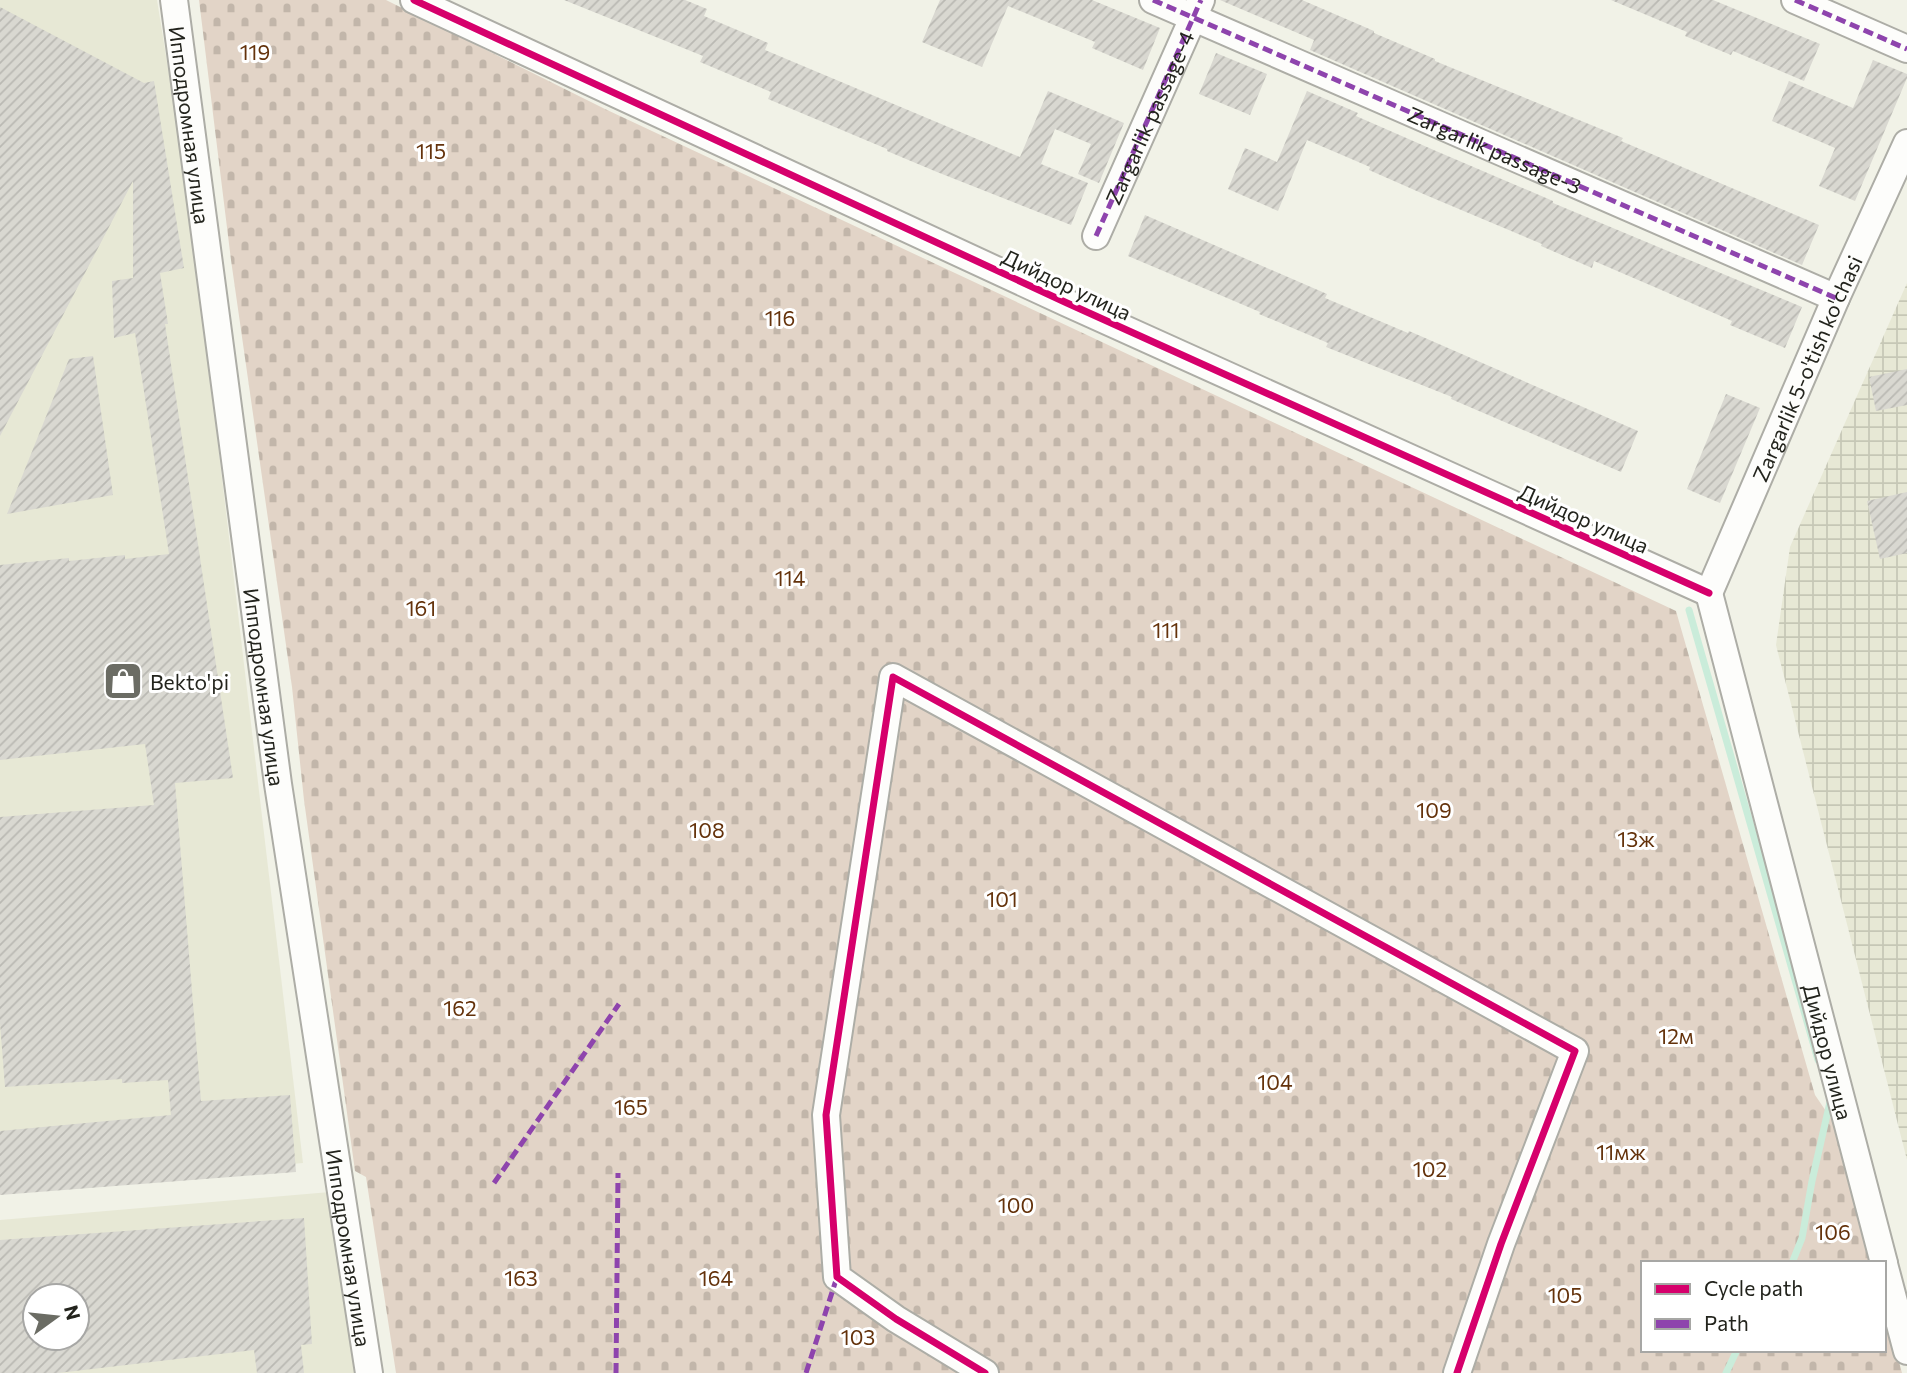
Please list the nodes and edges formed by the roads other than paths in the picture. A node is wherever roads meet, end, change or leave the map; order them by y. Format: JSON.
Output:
{"nodes":[{"id":1,"x":174,"y":0,"type":"edge"},
{"id":2,"x":414,"y":0,"type":"edge"},
{"id":3,"x":1153,"y":0,"type":"edge"},
{"id":4,"x":1795,"y":0,"type":"edge"},
{"id":5,"x":1198,"y":9,"type":"edge"},
{"id":6,"x":1907,"y":49,"type":"edge"},
{"id":7,"x":1907,"y":143,"type":"edge"},
{"id":8,"x":1096,"y":236,"type":"dead end"},
{"id":9,"x":1836,"y":298,"type":"junction"},
{"id":10,"x":1709,"y":593,"type":"junction"},
{"id":11,"x":1883,"y":1261,"type":"edge"},
{"id":12,"x":1886,"y":1271,"type":"edge"},
{"id":13,"x":1907,"y":1350,"type":"edge"},
{"id":14,"x":369,"y":1373,"type":"edge"},
{"id":15,"x":985,"y":1373,"type":"edge"},
{"id":16,"x":1457,"y":1373,"type":"edge"}],
"edges":[{"from":1,"to":14,"type":"street","name":"Ипподромная улица"},
{"from":2,"to":10,"type":"street","name":"Дийдор улица"},
{"from":3,"to":5,"type":"street","name":"Zargarlik passage-3"},
{"from":4,"to":6,"type":"street"},
{"from":5,"to":8,"type":"street","name":"Zargarlik passage-4"},
{"from":5,"to":9,"type":"street","name":"Zargarlik passage-3"},
{"from":7,"to":9,"type":"street","name":"Zargarlik 5-o'tish ko'chasi"},
{"from":9,"to":10,"type":"street","name":"Zargarlik 5-o'tish ko'chasi"},
{"from":10,"to":11,"type":"street","name":"Дийдор улица"},
{"from":12,"to":13,"type":"street","name":"Дийдор улица"},
{"from":15,"to":16,"type":"street"}]}
